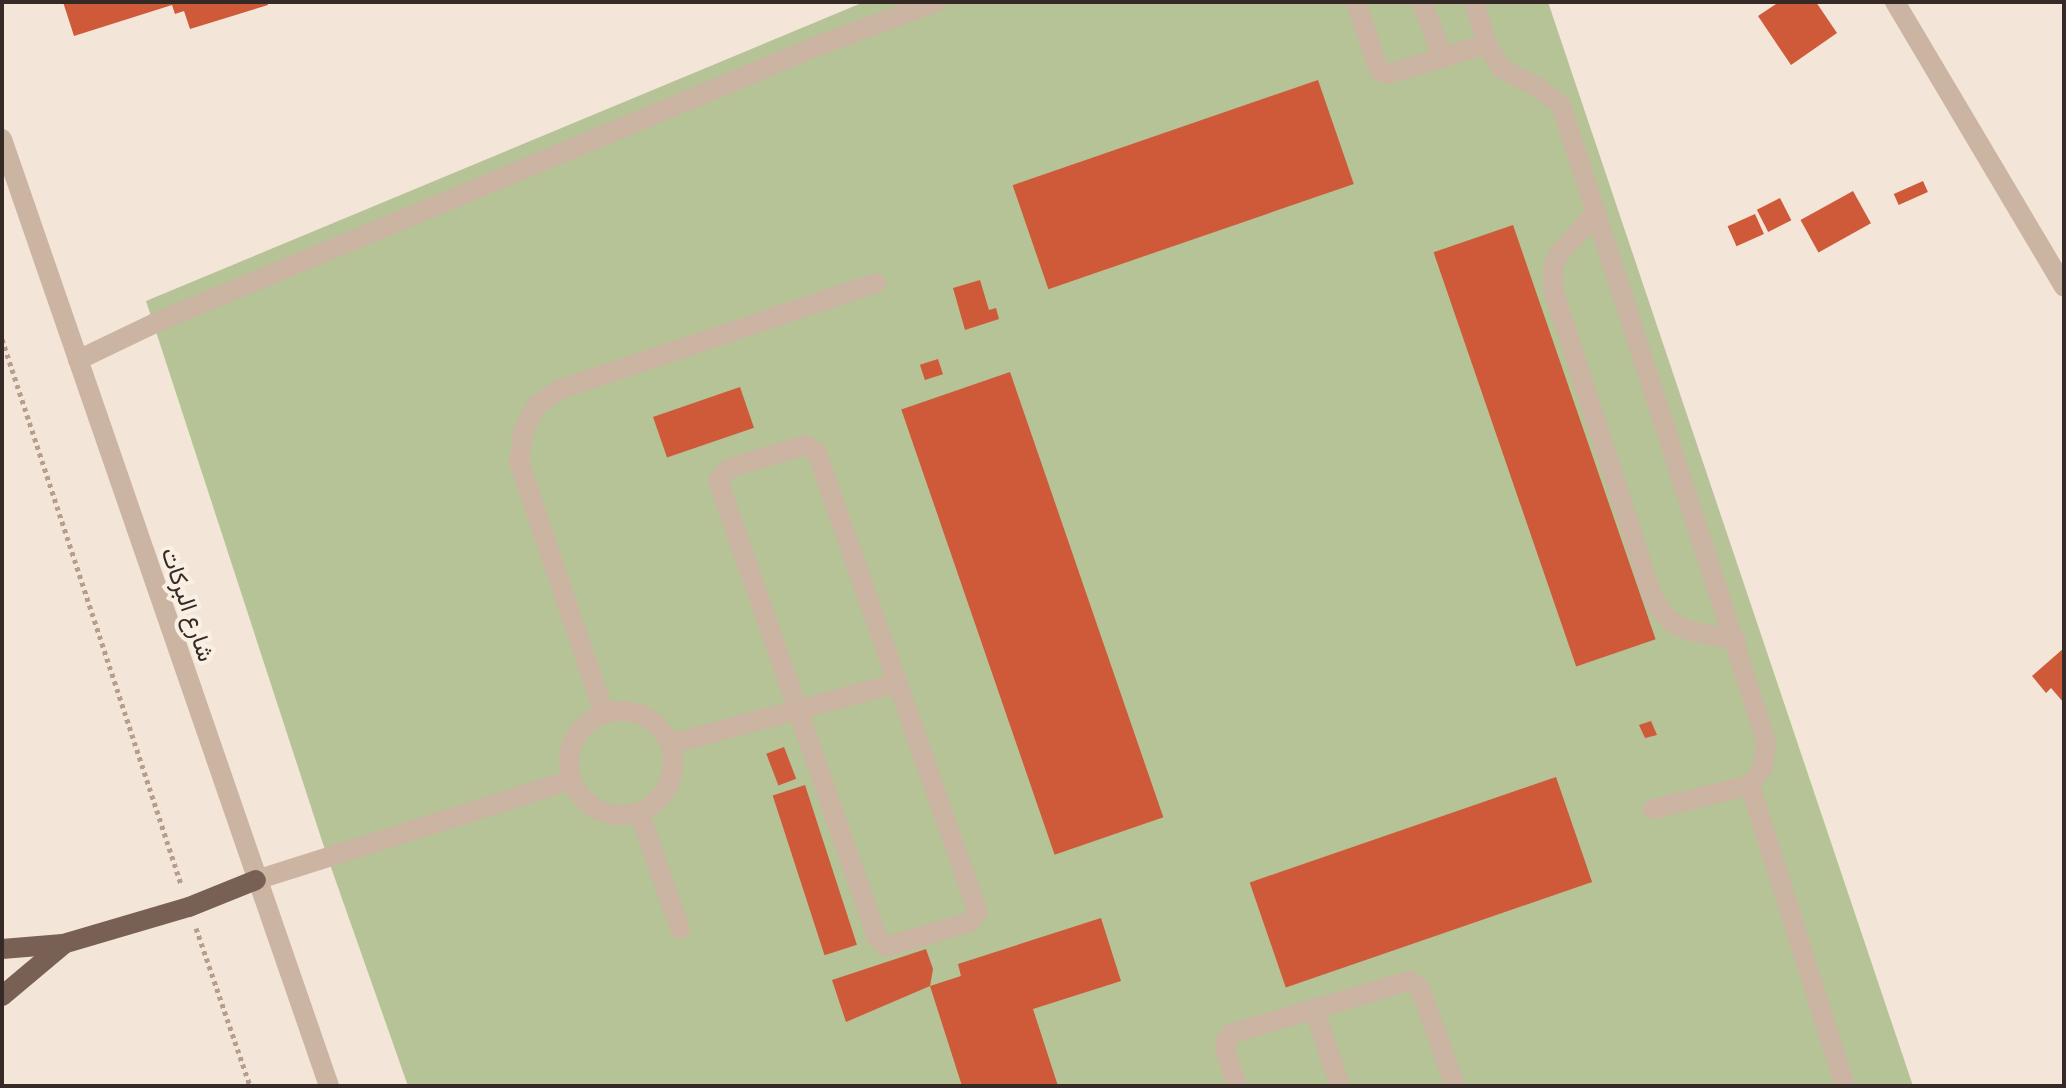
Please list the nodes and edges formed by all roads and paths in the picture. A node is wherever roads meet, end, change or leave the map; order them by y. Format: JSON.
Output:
{"nodes":[{"id":1,"x":936,"y":2,"type":"edge"},
{"id":2,"x":1356,"y":2,"type":"edge"},
{"id":3,"x":1422,"y":2,"type":"edge"},
{"id":4,"x":1474,"y":2,"type":"edge"},
{"id":5,"x":1895,"y":2,"type":"edge"},
{"id":6,"x":1487,"y":44,"type":"junction"},
{"id":7,"x":1443,"y":58,"type":"junction"},
{"id":8,"x":2,"y":139,"type":"edge"},
{"id":9,"x":1596,"y":212,"type":"junction"},
{"id":10,"x":876,"y":283,"type":"dead end"},
{"id":11,"x":2064,"y":287,"type":"edge"},
{"id":12,"x":2,"y":339,"type":"edge"},
{"id":13,"x":78,"y":360,"type":"junction"},
{"id":14,"x":1736,"y":640,"type":"junction"},
{"id":15,"x":898,"y":683,"type":"junction"},
{"id":16,"x":801,"y":711,"type":"junction"},
{"id":17,"x":604,"y":713,"type":"junction"},
{"id":18,"x":670,"y":744,"type":"junction"},
{"id":19,"x":571,"y":780,"type":"junction"},
{"id":20,"x":1750,"y":785,"type":"junction"},
{"id":21,"x":1653,"y":809,"type":"dead end"},
{"id":22,"x":639,"y":812,"type":"junction"},
{"id":23,"x":256,"y":880,"type":"junction"},
{"id":24,"x":189,"y":907,"type":"junction"},
{"id":25,"x":680,"y":929,"type":"dead end"},
{"id":26,"x":63,"y":944,"type":"junction"},
{"id":27,"x":2,"y":949,"type":"edge"},
{"id":28,"x":2,"y":996,"type":"edge"},
{"id":29,"x":1314,"y":1008,"type":"junction"},
{"id":30,"x":250,"y":1086,"type":"edge"},
{"id":31,"x":329,"y":1086,"type":"edge"},
{"id":32,"x":1237,"y":1086,"type":"edge"},
{"id":33,"x":1340,"y":1086,"type":"edge"},
{"id":34,"x":1455,"y":1086,"type":"edge"},
{"id":35,"x":1845,"y":1086,"type":"edge"}],
"edges":[{"from":1,"to":13,"type":"street"},
{"from":2,"to":7,"type":"street"},
{"from":3,"to":7,"type":"street"},
{"from":4,"to":6,"type":"street"},
{"from":5,"to":11,"type":"street"},
{"from":6,"to":7,"type":"street"},
{"from":6,"to":9,"type":"street"},
{"from":8,"to":13,"type":"street","name":"شارع البركات"},
{"from":9,"to":14,"type":"street"},
{"from":9,"to":14,"type":"street"},
{"from":10,"to":17,"type":"street"},
{"from":12,"to":24,"type":"path"},
{"from":13,"to":23,"type":"street","name":"شارع البركات"},
{"from":14,"to":20,"type":"street"},
{"from":15,"to":16,"type":"street"},
{"from":15,"to":16,"type":"street"},
{"from":15,"to":16,"type":"street"},
{"from":16,"to":18,"type":"street"},
{"from":17,"to":18,"type":"street"},
{"from":17,"to":19,"type":"street"},
{"from":18,"to":22,"type":"street"},
{"from":19,"to":22,"type":"street"},
{"from":19,"to":23,"type":"street"},
{"from":20,"to":21,"type":"street"},
{"from":20,"to":35,"type":"street"},
{"from":22,"to":25,"type":"street"},
{"from":23,"to":24,"type":"main road"},
{"from":23,"to":31,"type":"street","name":"شارع البركات"},
{"from":24,"to":26,"type":"main road"},
{"from":24,"to":30,"type":"path"},
{"from":26,"to":27,"type":"main road"},
{"from":26,"to":28,"type":"main road"},
{"from":29,"to":32,"type":"street"},
{"from":29,"to":33,"type":"street"},
{"from":29,"to":34,"type":"street"}]}
